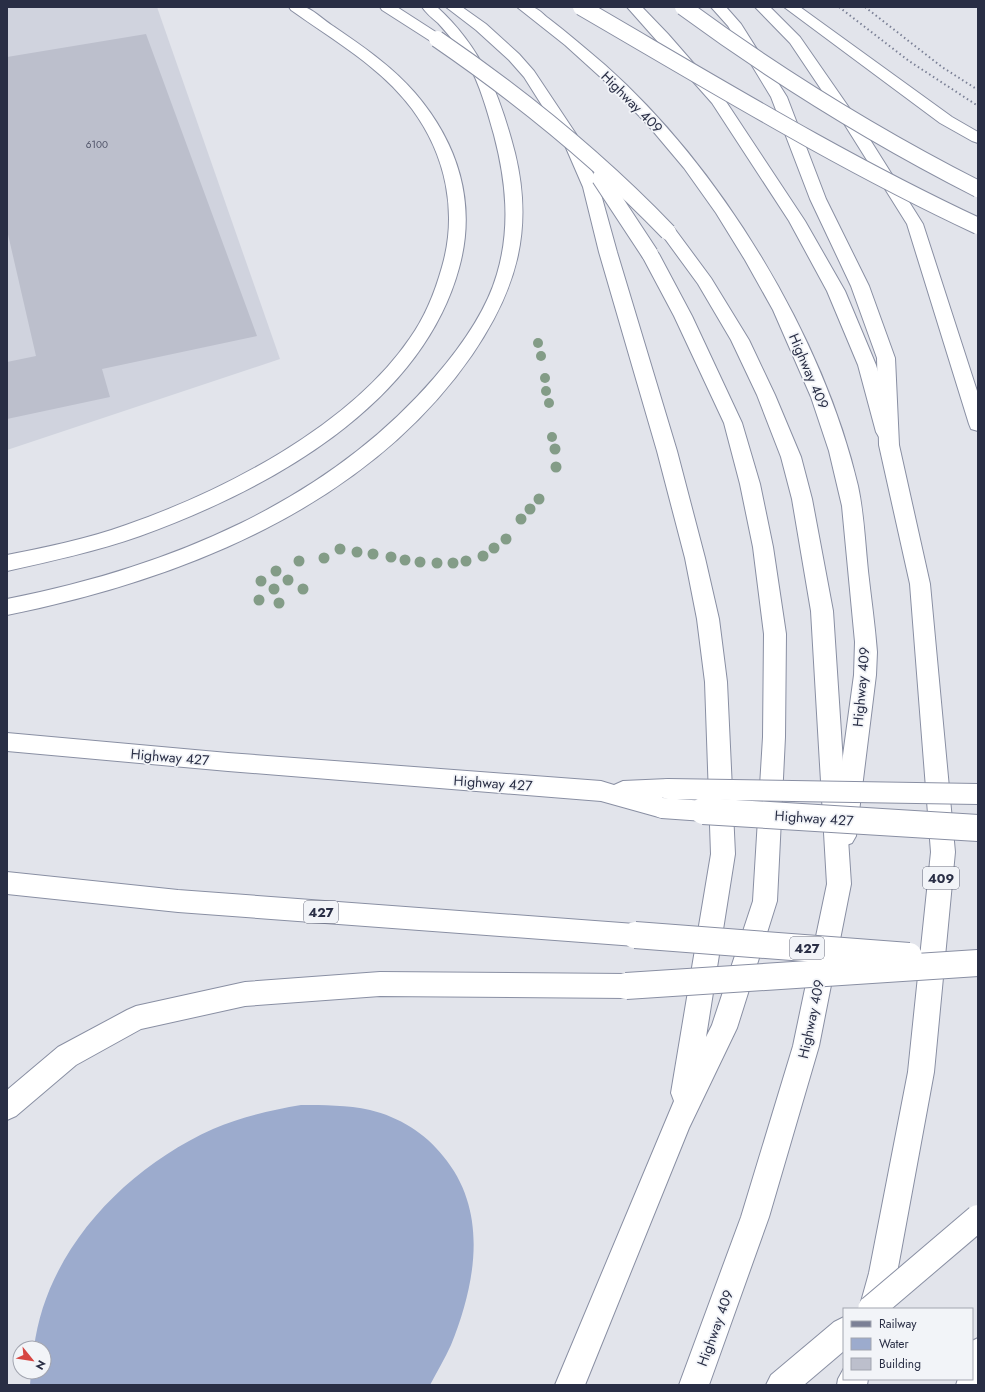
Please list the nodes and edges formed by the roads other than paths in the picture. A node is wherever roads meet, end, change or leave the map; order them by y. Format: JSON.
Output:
{"nodes":[{"id":1,"x":296,"y":7,"type":"edge"},
{"id":2,"x":387,"y":7,"type":"edge"},
{"id":3,"x":429,"y":7,"type":"edge"},
{"id":4,"x":453,"y":7,"type":"edge"},
{"id":5,"x":524,"y":7,"type":"edge"},
{"id":6,"x":582,"y":7,"type":"edge"},
{"id":7,"x":634,"y":7,"type":"edge"},
{"id":8,"x":683,"y":7,"type":"edge"},
{"id":9,"x":718,"y":7,"type":"edge"},
{"id":10,"x":762,"y":7,"type":"edge"},
{"id":11,"x":791,"y":7,"type":"edge"},
{"id":12,"x":564,"y":134,"type":"junction"},
{"id":13,"x":978,"y":138,"type":"edge"},
{"id":14,"x":978,"y":189,"type":"edge"},
{"id":15,"x":978,"y":226,"type":"edge"},
{"id":16,"x":978,"y":424,"type":"edge"},
{"id":17,"x":890,"y":445,"type":"junction"},
{"id":18,"x":7,"y":563,"type":"edge"},
{"id":19,"x":7,"y":607,"type":"edge"},
{"id":20,"x":7,"y":742,"type":"edge"},
{"id":21,"x":978,"y":794,"type":"edge"},
{"id":22,"x":665,"y":799,"type":"junction"},
{"id":23,"x":978,"y":828,"type":"edge"},
{"id":24,"x":7,"y":883,"type":"edge"},
{"id":25,"x":839,"y":884,"type":"junction"},
{"id":26,"x":978,"y":962,"type":"edge"},
{"id":27,"x":7,"y":1107,"type":"edge"},
{"id":28,"x":678,"y":1121,"type":"junction"},
{"id":29,"x":978,"y":1218,"type":"edge"},
{"id":30,"x":872,"y":1308,"type":"edge"},
{"id":31,"x":873,"y":1308,"type":"edge"},
{"id":32,"x":843,"y":1333,"type":"edge"},
{"id":33,"x":978,"y":1353,"type":"edge"},
{"id":34,"x":973,"y":1376,"type":"edge"},
{"id":35,"x":570,"y":1385,"type":"edge"},
{"id":36,"x":694,"y":1385,"type":"edge"},
{"id":37,"x":781,"y":1385,"type":"edge"}],
"edges":[{"from":1,"to":18,"type":"highway"},
{"from":2,"to":12,"type":"highway","bridge":true},
{"from":3,"to":19,"type":"highway"},
{"from":4,"to":28,"type":"highway"},
{"from":5,"to":25,"type":"highway","name":"Highway 409"},
{"from":6,"to":15,"type":"highway","bridge":true},
{"from":7,"to":17,"type":"highway"},
{"from":8,"to":14,"type":"highway","bridge":true},
{"from":9,"to":17,"type":"highway"},
{"from":10,"to":16,"type":"highway"},
{"from":11,"to":13,"type":"highway"},
{"from":12,"to":25,"type":"highway","bridge":true},
{"from":12,"to":28,"type":"highway","bridge":true},
{"from":17,"to":30,"type":"highway","number":"409"},
{"from":20,"to":22,"type":"highway","name":"Highway 427"},
{"from":21,"to":22,"type":"highway","bridge":true},
{"from":22,"to":23,"type":"highway","name":"Highway 427","bridge":true},
{"from":24,"to":26,"type":"highway","number":"427","bridge":true},
{"from":25,"to":36,"type":"highway","name":"Highway 409"},
{"from":26,"to":27,"type":"highway","bridge":true},
{"from":28,"to":35,"type":"highway"},
{"from":29,"to":31,"type":"highway","bridge":true},
{"from":32,"to":37,"type":"highway"},
{"from":33,"to":34,"type":"highway"}]}
